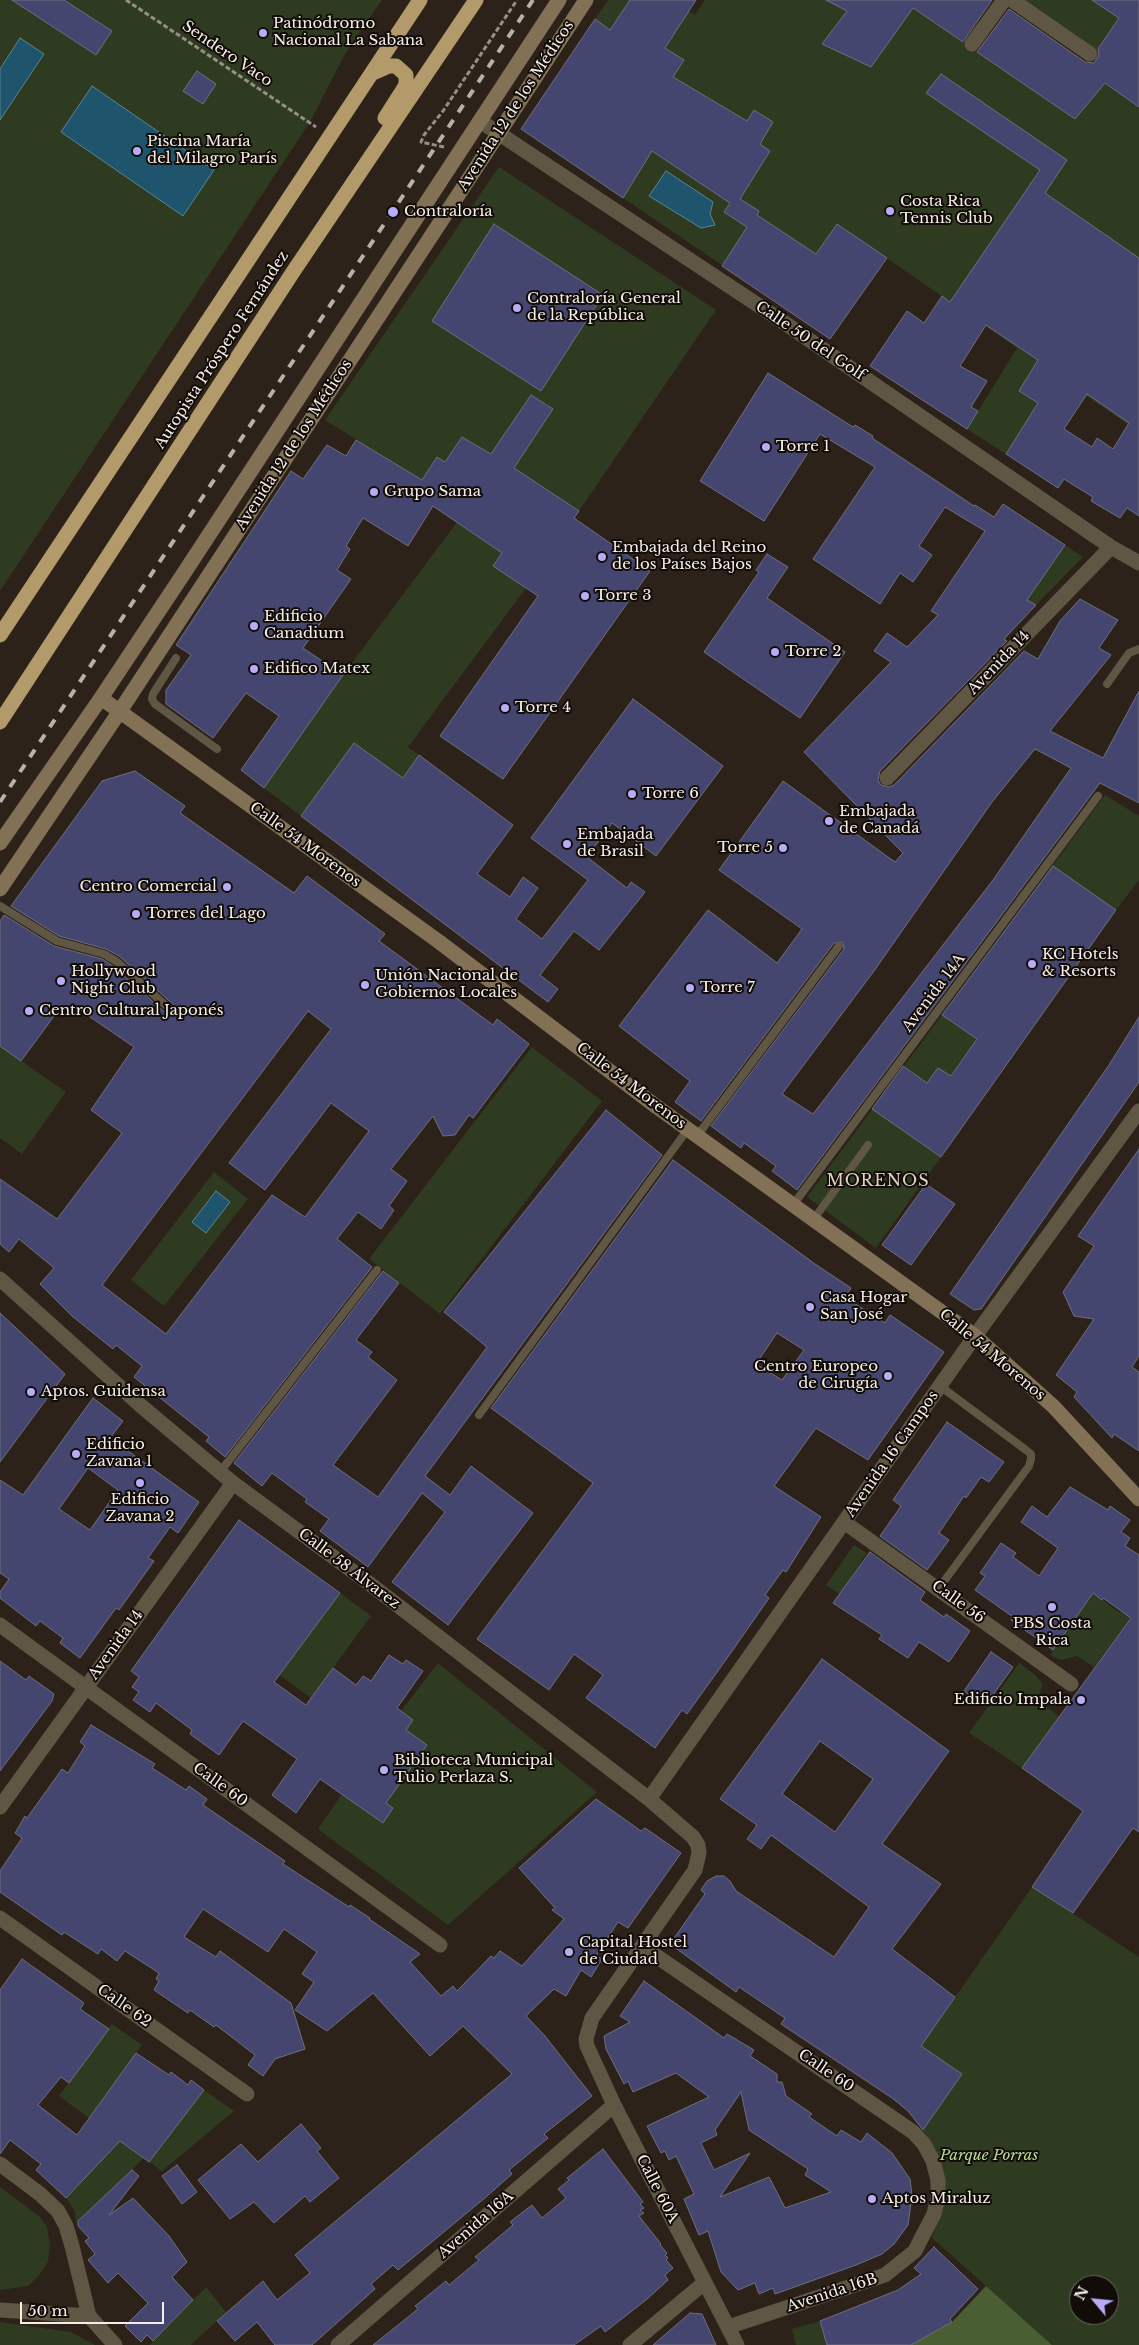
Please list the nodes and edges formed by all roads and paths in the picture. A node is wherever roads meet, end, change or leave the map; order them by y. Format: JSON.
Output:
{"nodes":[{"id":1,"x":126,"y":0,"type":"edge"},
{"id":2,"x":420,"y":0,"type":"edge"},
{"id":3,"x":476,"y":0,"type":"edge"},
{"id":4,"x":517,"y":0,"type":"edge"},
{"id":5,"x":559,"y":0,"type":"edge"},
{"id":6,"x":1004,"y":0,"type":"edge"},
{"id":7,"x":1012,"y":0,"type":"edge"},
{"id":8,"x":590,"y":1,"type":"edge"},
{"id":9,"x":972,"y":44,"type":"dead end"},
{"id":10,"x":1090,"y":54,"type":"dead end"},
{"id":11,"x":371,"y":74,"type":"junction"},
{"id":12,"x":480,"y":121,"type":"junction"},
{"id":13,"x":316,"y":127,"type":"dead end"},
{"id":14,"x":498,"y":134,"type":"junction"},
{"id":15,"x":461,"y":149,"type":"junction"},
{"id":16,"x":367,"y":163,"type":"junction"},
{"id":17,"x":1112,"y":547,"type":"junction"},
{"id":18,"x":1139,"y":563,"type":"edge"},
{"id":19,"x":0,"y":636,"type":"edge"},
{"id":20,"x":1139,"y":649,"type":"edge"},
{"id":21,"x":176,"y":658,"type":"dead end"},
{"id":22,"x":1107,"y":684,"type":"dead end"},
{"id":23,"x":101,"y":698,"type":"junction"},
{"id":24,"x":120,"y":711,"type":"junction"},
{"id":25,"x":0,"y":722,"type":"edge"},
{"id":26,"x":217,"y":750,"type":"dead end"},
{"id":27,"x":887,"y":778,"type":"dead end"},
{"id":28,"x":1098,"y":796,"type":"dead end"},
{"id":29,"x":0,"y":843,"type":"edge"},
{"id":30,"x":0,"y":889,"type":"edge"},
{"id":31,"x":0,"y":906,"type":"edge"},
{"id":32,"x":839,"y":946,"type":"dead end"},
{"id":33,"x":172,"y":1011,"type":"dead end"},
{"id":34,"x":1139,"y":1111,"type":"edge"},
{"id":35,"x":692,"y":1133,"type":"junction"},
{"id":36,"x":868,"y":1145,"type":"dead end"},
{"id":37,"x":793,"y":1205,"type":"junction"},
{"id":38,"x":813,"y":1220,"type":"junction"},
{"id":39,"x":377,"y":1270,"type":"dead end"},
{"id":40,"x":0,"y":1279,"type":"edge"},
{"id":41,"x":975,"y":1336,"type":"junction"},
{"id":42,"x":940,"y":1386,"type":"junction"},
{"id":43,"x":479,"y":1415,"type":"dead end"},
{"id":44,"x":220,"y":1472,"type":"junction"},
{"id":45,"x":233,"y":1483,"type":"junction"},
{"id":46,"x":1139,"y":1499,"type":"edge"},
{"id":47,"x":844,"y":1522,"type":"junction"},
{"id":48,"x":939,"y":1588,"type":"junction"},
{"id":49,"x":0,"y":1625,"type":"edge"},
{"id":50,"x":1071,"y":1684,"type":"dead end"},
{"id":51,"x":85,"y":1687,"type":"junction"},
{"id":52,"x":649,"y":1800,"type":"junction"},
{"id":53,"x":0,"y":1807,"type":"edge"},
{"id":54,"x":0,"y":1918,"type":"edge"},
{"id":55,"x":440,"y":1945,"type":"dead end"},
{"id":56,"x":643,"y":1947,"type":"junction"},
{"id":57,"x":247,"y":2094,"type":"dead end"},
{"id":58,"x":614,"y":2105,"type":"junction"},
{"id":59,"x":0,"y":2164,"type":"edge"},
{"id":60,"x":922,"y":2237,"type":"joint"},
{"id":61,"x":704,"y":2283,"type":"junction"},
{"id":62,"x":0,"y":2310,"type":"edge"},
{"id":63,"x":89,"y":2316,"type":"junction"},
{"id":64,"x":728,"y":2327,"type":"junction"},
{"id":65,"x":115,"y":2345,"type":"edge"},
{"id":66,"x":338,"y":2345,"type":"edge"},
{"id":67,"x":630,"y":2345,"type":"edge"},
{"id":68,"x":736,"y":2345,"type":"edge"}],
"edges":[{"from":1,"to":13,"type":"path","name":"Sendero Vaco"},
{"from":2,"to":11,"type":"highway","name":"Autopista Próspero Fernández"},
{"from":3,"to":16,"type":"highway","name":"Autopista Próspero Fernández"},
{"from":4,"to":15,"type":"path"},
{"from":5,"to":12,"type":"main road","name":"Avenida 12 de los Médicos"},
{"from":6,"to":9,"type":"street"},
{"from":7,"to":10,"type":"street"},
{"from":8,"to":14,"type":"main road","name":"Avenida 12 de los Médicos"},
{"from":11,"to":16,"type":"highway"},
{"from":11,"to":19,"type":"highway","name":"Autopista Próspero Fernández"},
{"from":12,"to":14,"type":"street","name":"Calle 50 del Golf"},
{"from":12,"to":15,"type":"main road","name":"Avenida 12 de los Médicos"},
{"from":14,"to":17,"type":"street","name":"Calle 50 del Golf"},
{"from":14,"to":24,"type":"main road","name":"Avenida 12 de los Médicos"},
{"from":15,"to":23,"type":"main road","name":"Avenida 12 de los Médicos"},
{"from":16,"to":25,"type":"highway","name":"Autopista Próspero Fernández"},
{"from":17,"to":18,"type":"street","name":"Calle 50 del Golf"},
{"from":17,"to":27,"type":"street","name":"Avenida 14"},
{"from":20,"to":22,"type":"lane"},
{"from":21,"to":26,"type":"lane"},
{"from":23,"to":24,"type":"main road","name":"Calle 54 Morenos"},
{"from":23,"to":29,"type":"main road","name":"Avenida 12 de los Médicos"},
{"from":24,"to":30,"type":"main road","name":"Avenida 12 de los Médicos"},
{"from":24,"to":35,"type":"main road","name":"Calle 54 Morenos"},
{"from":28,"to":37,"type":"lane","name":"Avenida 14A"},
{"from":31,"to":33,"type":"lane"},
{"from":32,"to":35,"type":"lane"},
{"from":34,"to":41,"type":"street","name":"Avenida 16 Campos"},
{"from":35,"to":37,"type":"main road","name":"Calle 54 Morenos"},
{"from":35,"to":43,"type":"lane"},
{"from":36,"to":38,"type":"lane"},
{"from":37,"to":38,"type":"main road","name":"Calle 54 Morenos"},
{"from":38,"to":41,"type":"main road","name":"Calle 54 Morenos"},
{"from":39,"to":44,"type":"lane"},
{"from":40,"to":44,"type":"street","name":"Calle 58 Álvarez"},
{"from":41,"to":42,"type":"street","name":"Avenida 16 Campos"},
{"from":41,"to":46,"type":"main road","name":"Calle 54 Morenos"},
{"from":42,"to":47,"type":"street","name":"Avenida 16 Campos"},
{"from":42,"to":48,"type":"lane"},
{"from":44,"to":45,"type":"street","name":"Calle 58 Álvarez"},
{"from":45,"to":51,"type":"street","name":"Avenida 14"},
{"from":45,"to":52,"type":"street","name":"Calle 58 Álvarez"},
{"from":47,"to":48,"type":"street","name":"Calle 56"},
{"from":47,"to":52,"type":"street","name":"Avenida 16 Campos"},
{"from":48,"to":50,"type":"street","name":"Calle 56"},
{"from":49,"to":51,"type":"street","name":"Calle 60"},
{"from":51,"to":53,"type":"street","name":"Avenida 14"},
{"from":51,"to":55,"type":"street","name":"Calle 60"},
{"from":52,"to":56,"type":"street","name":"Calle 58 Álvarez"},
{"from":54,"to":57,"type":"street","name":"Calle 62"},
{"from":56,"to":58,"type":"street","name":"Calle 60A"},
{"from":56,"to":60,"type":"street","name":"Calle 60"},
{"from":58,"to":61,"type":"street","name":"Calle 60A"},
{"from":58,"to":66,"type":"street","name":"Avenida 16A"},
{"from":59,"to":63,"type":"street"},
{"from":60,"to":64,"type":"street","name":"Avenida 16B"},
{"from":61,"to":64,"type":"street","name":"Calle 60A"},
{"from":61,"to":67,"type":"street"},
{"from":62,"to":63,"type":"street"},
{"from":63,"to":65,"type":"street"},
{"from":64,"to":68,"type":"street","name":"Calle 60A"}]}
